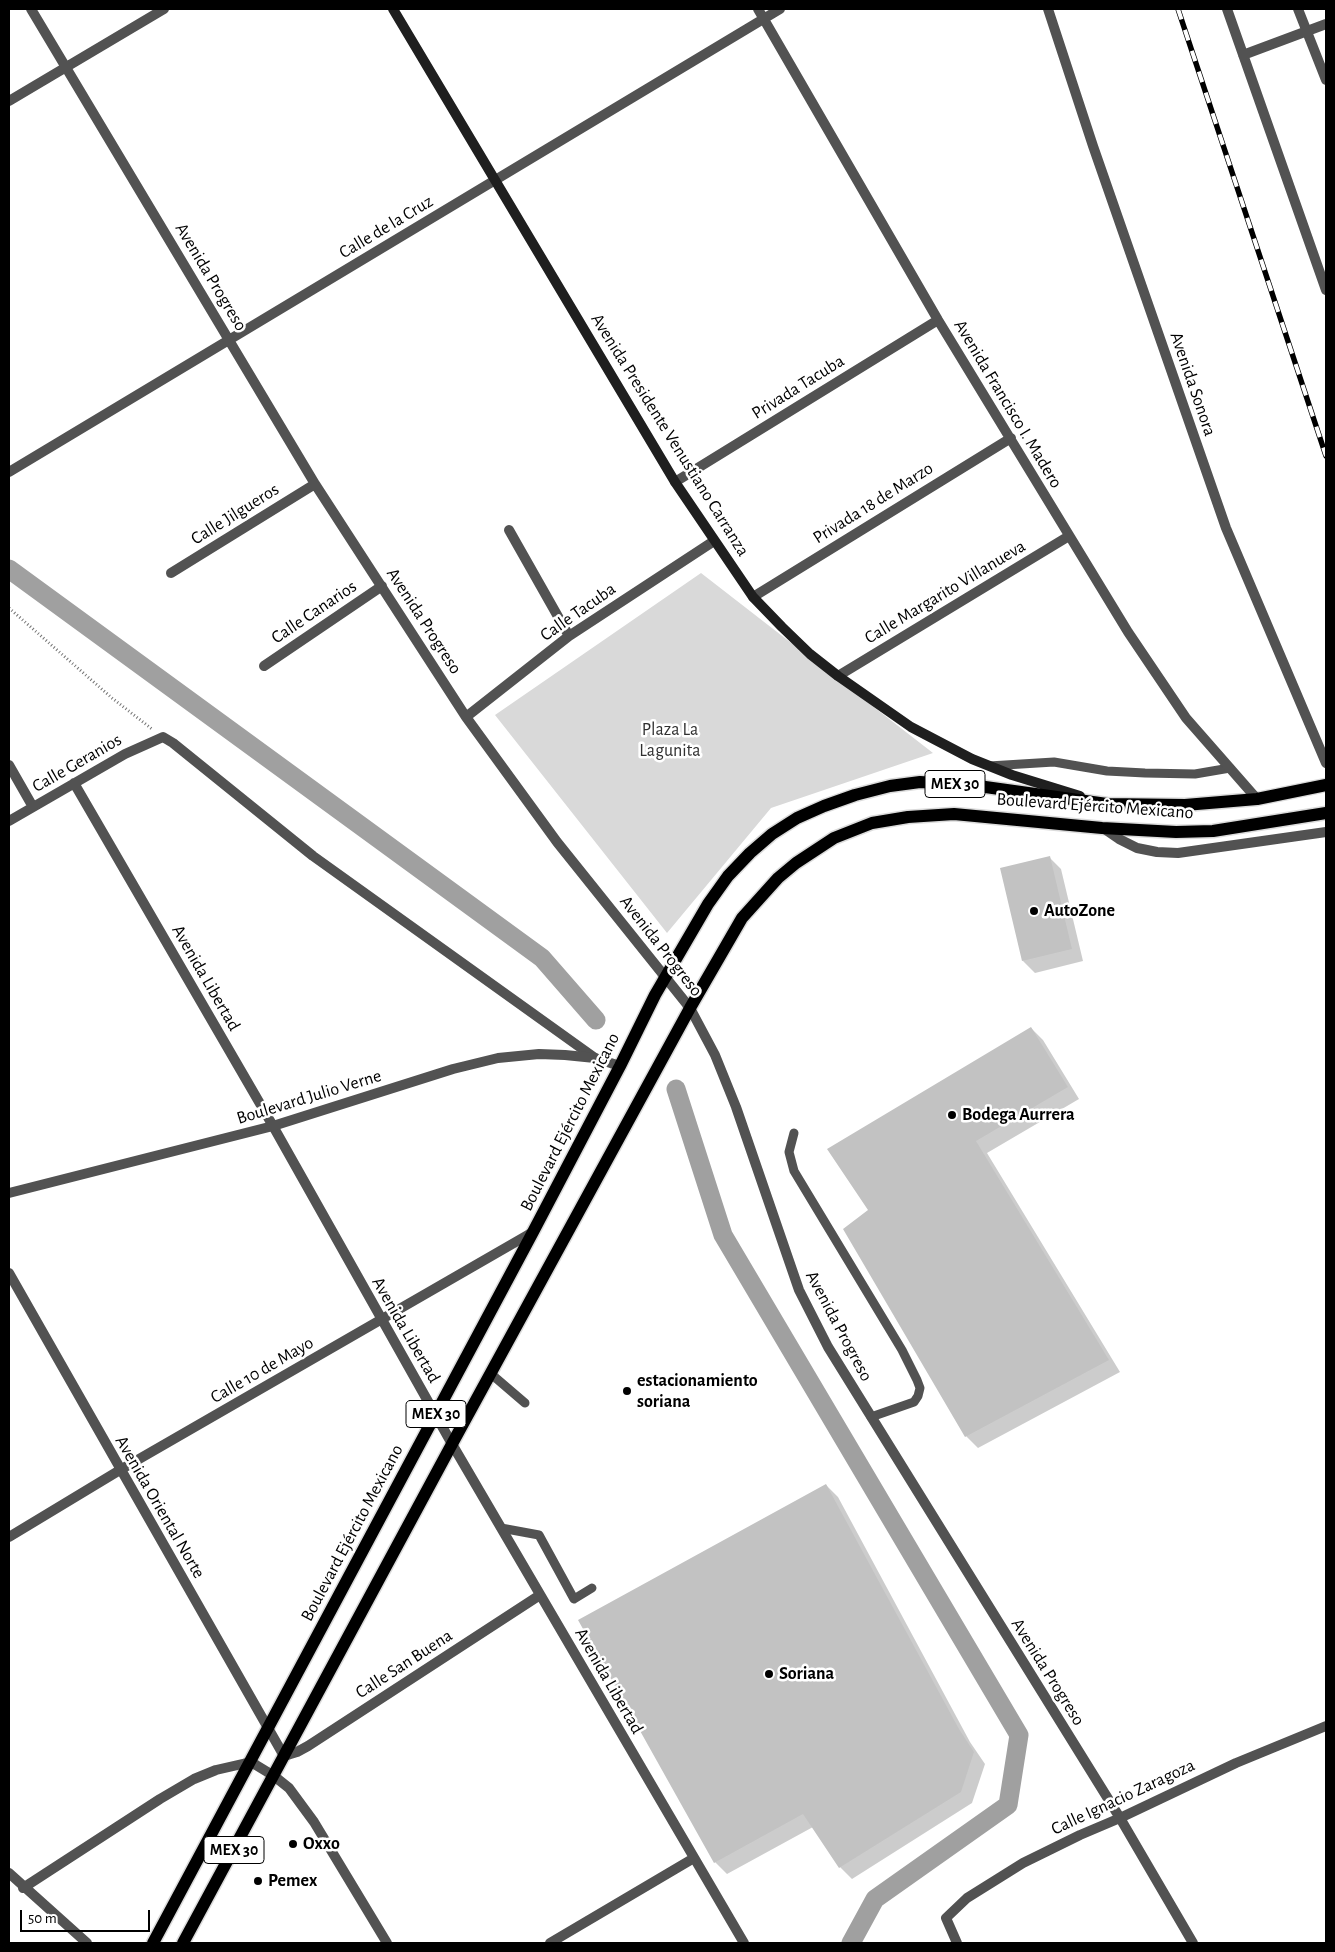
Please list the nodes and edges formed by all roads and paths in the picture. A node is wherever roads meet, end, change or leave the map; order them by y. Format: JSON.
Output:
{"nodes":[{"id":1,"x":31,"y":9,"type":"edge"},
{"id":2,"x":164,"y":9,"type":"edge"},
{"id":3,"x":393,"y":9,"type":"edge"},
{"id":4,"x":780,"y":9,"type":"edge"},
{"id":5,"x":1048,"y":9,"type":"edge"},
{"id":6,"x":1227,"y":9,"type":"edge"},
{"id":7,"x":1298,"y":9,"type":"edge"},
{"id":8,"x":761,"y":13,"type":"edge"},
{"id":9,"x":1326,"y":24,"type":"edge"},
{"id":10,"x":1307,"y":32,"type":"junction"},
{"id":11,"x":1242,"y":55,"type":"junction"},
{"id":12,"x":66,"y":68,"type":"junction"},
{"id":13,"x":1326,"y":80,"type":"edge"},
{"id":14,"x":9,"y":101,"type":"edge"},
{"id":15,"x":496,"y":181,"type":"junction"},
{"id":16,"x":1326,"y":290,"type":"edge"},
{"id":17,"x":938,"y":320,"type":"junction"},
{"id":18,"x":229,"y":339,"type":"junction"},
{"id":19,"x":1011,"y":438,"type":"junction"},
{"id":20,"x":9,"y":472,"type":"edge"},
{"id":21,"x":675,"y":482,"type":"junction"},
{"id":22,"x":315,"y":484,"type":"junction"},
{"id":23,"x":509,"y":530,"type":"dead end"},
{"id":24,"x":1069,"y":536,"type":"junction"},
{"id":25,"x":714,"y":541,"type":"junction"},
{"id":26,"x":171,"y":573,"type":"dead end"},
{"id":27,"x":382,"y":586,"type":"junction"},
{"id":28,"x":753,"y":597,"type":"junction"},
{"id":29,"x":9,"y":608,"type":"edge"},
{"id":30,"x":569,"y":636,"type":"junction"},
{"id":31,"x":264,"y":666,"type":"dead end"},
{"id":32,"x":838,"y":676,"type":"junction"},
{"id":33,"x":466,"y":717,"type":"junction"},
{"id":34,"x":162,"y":737,"type":"junction"},
{"id":35,"x":1326,"y":763,"type":"edge"},
{"id":36,"x":9,"y":765,"type":"edge"},
{"id":37,"x":989,"y":766,"type":"junction"},
{"id":38,"x":1230,"y":768,"type":"junction"},
{"id":39,"x":74,"y":783,"type":"junction"},
{"id":40,"x":1326,"y":785,"type":"edge"},
{"id":41,"x":1257,"y":799,"type":"junction"},
{"id":42,"x":1107,"y":804,"type":"junction"},
{"id":43,"x":33,"y":807,"type":"junction"},
{"id":44,"x":1326,"y":814,"type":"edge"},
{"id":45,"x":9,"y":821,"type":"edge"},
{"id":46,"x":1102,"y":828,"type":"junction"},
{"id":47,"x":1326,"y":832,"type":"edge"},
{"id":48,"x":665,"y":977,"type":"junction"},
{"id":49,"x":690,"y":1008,"type":"junction"},
{"id":50,"x":595,"y":1058,"type":"junction"},
{"id":51,"x":623,"y":1060,"type":"junction"},
{"id":52,"x":273,"y":1126,"type":"junction"},
{"id":53,"x":794,"y":1133,"type":"dead end"},
{"id":54,"x":9,"y":1193,"type":"edge"},
{"id":55,"x":532,"y":1232,"type":"junction"},
{"id":56,"x":9,"y":1273,"type":"edge"},
{"id":57,"x":381,"y":1320,"type":"junction"},
{"id":58,"x":490,"y":1373,"type":"junction"},
{"id":59,"x":525,"y":1402,"type":"dead end"},
{"id":60,"x":435,"y":1415,"type":"junction"},
{"id":61,"x":871,"y":1418,"type":"junction"},
{"id":62,"x":452,"y":1444,"type":"junction"},
{"id":63,"x":120,"y":1470,"type":"junction"},
{"id":64,"x":501,"y":1528,"type":"junction"},
{"id":65,"x":9,"y":1537,"type":"edge"},
{"id":66,"x":592,"y":1588,"type":"dead end"},
{"id":67,"x":540,"y":1595,"type":"junction"},
{"id":68,"x":1326,"y":1726,"type":"edge"},
{"id":69,"x":268,"y":1729,"type":"junction"},
{"id":70,"x":284,"y":1756,"type":"junction"},
{"id":71,"x":251,"y":1762,"type":"junction"},
{"id":72,"x":274,"y":1776,"type":"junction"},
{"id":73,"x":1120,"y":1818,"type":"junction"},
{"id":74,"x":694,"y":1858,"type":"junction"},
{"id":75,"x":9,"y":1873,"type":"edge"},
{"id":76,"x":23,"y":1888,"type":"junction"},
{"id":77,"x":87,"y":1943,"type":"edge"},
{"id":78,"x":153,"y":1943,"type":"edge"},
{"id":79,"x":183,"y":1943,"type":"edge"},
{"id":80,"x":388,"y":1943,"type":"edge"},
{"id":81,"x":550,"y":1943,"type":"edge"},
{"id":82,"x":744,"y":1943,"type":"edge"},
{"id":83,"x":957,"y":1943,"type":"edge"},
{"id":84,"x":1193,"y":1943,"type":"edge"}],
"edges":[{"from":1,"to":12,"type":"street","name":"Avenida Progreso"},
{"from":2,"to":12,"type":"street"},
{"from":3,"to":15,"type":"main road","name":"Avenida Presidente Venustiano Carranza"},
{"from":4,"to":8,"type":"street","name":"Calle de la Cruz"},
{"from":5,"to":35,"type":"street","name":"Avenida Sonora"},
{"from":6,"to":11,"type":"street"},
{"from":7,"to":10,"type":"street"},
{"from":8,"to":15,"type":"street","name":"Calle de la Cruz"},
{"from":8,"to":17,"type":"street","name":"Avenida Francisco I. Madero"},
{"from":9,"to":10,"type":"street"},
{"from":10,"to":11,"type":"street"},
{"from":10,"to":13,"type":"street"},
{"from":11,"to":16,"type":"street"},
{"from":12,"to":14,"type":"street"},
{"from":12,"to":18,"type":"street","name":"Avenida Progreso"},
{"from":15,"to":18,"type":"street","name":"Calle de la Cruz"},
{"from":15,"to":21,"type":"main road","name":"Avenida Presidente Venustiano Carranza"},
{"from":17,"to":19,"type":"street","name":"Avenida Francisco I. Madero"},
{"from":17,"to":21,"type":"street","name":"Privada Tacuba"},
{"from":18,"to":20,"type":"street","name":"Calle de la Cruz"},
{"from":18,"to":22,"type":"street","name":"Avenida Progreso"},
{"from":19,"to":24,"type":"street","name":"Avenida Francisco I. Madero"},
{"from":19,"to":28,"type":"street","name":"Privada 18 de Marzo"},
{"from":21,"to":25,"type":"main road","name":"Avenida Presidente Venustiano Carranza"},
{"from":22,"to":26,"type":"street","name":"Calle Jilgueros"},
{"from":22,"to":27,"type":"street","name":"Avenida Progreso"},
{"from":23,"to":30,"type":"street"},
{"from":24,"to":32,"type":"street","name":"Calle Margarito Villanueva"},
{"from":24,"to":38,"type":"street","name":"Avenida Francisco I. Madero"},
{"from":25,"to":28,"type":"main road","name":"Avenida Presidente Venustiano Carranza"},
{"from":25,"to":30,"type":"street","name":"Calle Tacuba"},
{"from":27,"to":31,"type":"street","name":"Calle Canarios"},
{"from":27,"to":33,"type":"street","name":"Avenida Progreso"},
{"from":28,"to":32,"type":"main road","name":"Avenida Presidente Venustiano Carranza"},
{"from":29,"to":34,"type":"path"},
{"from":30,"to":33,"type":"street","name":"Calle Tacuba"},
{"from":32,"to":37,"type":"main road","name":"Avenida Presidente Venustiano Carranza"},
{"from":33,"to":48,"type":"street","name":"Avenida Progreso"},
{"from":34,"to":39,"type":"street","name":"Calle Geranios"},
{"from":34,"to":50,"type":"street"},
{"from":36,"to":43,"type":"street"},
{"from":37,"to":38,"type":"lane"},
{"from":37,"to":42,"type":"main road","name":"Avenida Presidente Venustiano Carranza"},
{"from":38,"to":41,"type":"street","name":"Avenida Francisco I. Madero"},
{"from":39,"to":43,"type":"street","name":"Calle Geranios"},
{"from":39,"to":52,"type":"street","name":"Avenida Libertad"},
{"from":40,"to":41,"type":"main road","name":"Boulevard Ejército Mexicano","number":"MEX 30"},
{"from":41,"to":42,"type":"main road","name":"Boulevard Ejército Mexicano","number":"MEX 30"},
{"from":42,"to":48,"type":"main road","name":"Boulevard Ejército Mexicano","number":"MEX 30"},
{"from":43,"to":45,"type":"street","name":"Calle Geranios"},
{"from":44,"to":46,"type":"main road","name":"Boulevard Ejército Mexicano","number":"MEX 30"},
{"from":46,"to":47,"type":"street"},
{"from":46,"to":49,"type":"main road","name":"Boulevard Ejército Mexicano","number":"MEX 30"},
{"from":48,"to":49,"type":"street","name":"Avenida Progreso"},
{"from":48,"to":51,"type":"main road","name":"Boulevard Ejército Mexicano","number":"MEX 30"},
{"from":49,"to":58,"type":"main road","name":"Boulevard Ejército Mexicano","number":"MEX 30"},
{"from":49,"to":61,"type":"street","name":"Avenida Progreso"},
{"from":50,"to":51,"type":"street","name":"Boulevard Julio Verne"},
{"from":50,"to":52,"type":"street","name":"Boulevard Julio Verne"},
{"from":51,"to":55,"type":"main road","name":"Boulevard Ejército Mexicano","number":"MEX 30"},
{"from":52,"to":54,"type":"street","name":"Boulevard Julio Verne"},
{"from":52,"to":57,"type":"street","name":"Avenida Libertad"},
{"from":53,"to":61,"type":"lane"},
{"from":55,"to":57,"type":"street","name":"Calle 10 de Mayo"},
{"from":55,"to":60,"type":"main road","name":"Boulevard Ejército Mexicano","number":"MEX 30"},
{"from":56,"to":63,"type":"street","name":"Avenida Oriental Norte"},
{"from":57,"to":60,"type":"street","name":"Avenida Libertad"},
{"from":57,"to":63,"type":"street","name":"Calle 10 de Mayo"},
{"from":58,"to":59,"type":"lane"},
{"from":58,"to":62,"type":"main road","name":"Boulevard Ejército Mexicano","number":"MEX 30"},
{"from":60,"to":62,"type":"street","name":"Avenida Libertad"},
{"from":60,"to":69,"type":"main road","name":"Boulevard Ejército Mexicano","number":"MEX 30"},
{"from":61,"to":73,"type":"street","name":"Avenida Progreso"},
{"from":62,"to":64,"type":"street","name":"Avenida Libertad"},
{"from":62,"to":70,"type":"main road","name":"Boulevard Ejército Mexicano","number":"MEX 30"},
{"from":63,"to":65,"type":"street","name":"Calle 10 de Mayo"},
{"from":63,"to":69,"type":"street","name":"Avenida Oriental Norte"},
{"from":64,"to":66,"type":"lane"},
{"from":64,"to":67,"type":"street","name":"Avenida Libertad"},
{"from":67,"to":70,"type":"street","name":"Calle San Buena"},
{"from":67,"to":74,"type":"street","name":"Avenida Libertad"},
{"from":68,"to":73,"type":"street","name":"Calle Ignacio Zaragoza"},
{"from":69,"to":70,"type":"street","name":"Avenida Oriental Norte"},
{"from":69,"to":71,"type":"main road","name":"Boulevard Ejército Mexicano","number":"MEX 30"},
{"from":70,"to":72,"type":"main road","name":"Boulevard Ejército Mexicano","number":"MEX 30"},
{"from":71,"to":72,"type":"street"},
{"from":71,"to":76,"type":"street"},
{"from":71,"to":78,"type":"main road","name":"Boulevard Ejército Mexicano","number":"MEX 30"},
{"from":72,"to":79,"type":"main road","name":"Boulevard Ejército Mexicano","number":"MEX 30"},
{"from":72,"to":80,"type":"street"},
{"from":73,"to":83,"type":"street","name":"Calle Ignacio Zaragoza"},
{"from":73,"to":84,"type":"street","name":"Avenida Progreso"},
{"from":74,"to":81,"type":"street"},
{"from":74,"to":82,"type":"street","name":"Avenida Libertad"},
{"from":75,"to":76,"type":"street"},
{"from":76,"to":77,"type":"street"}]}
